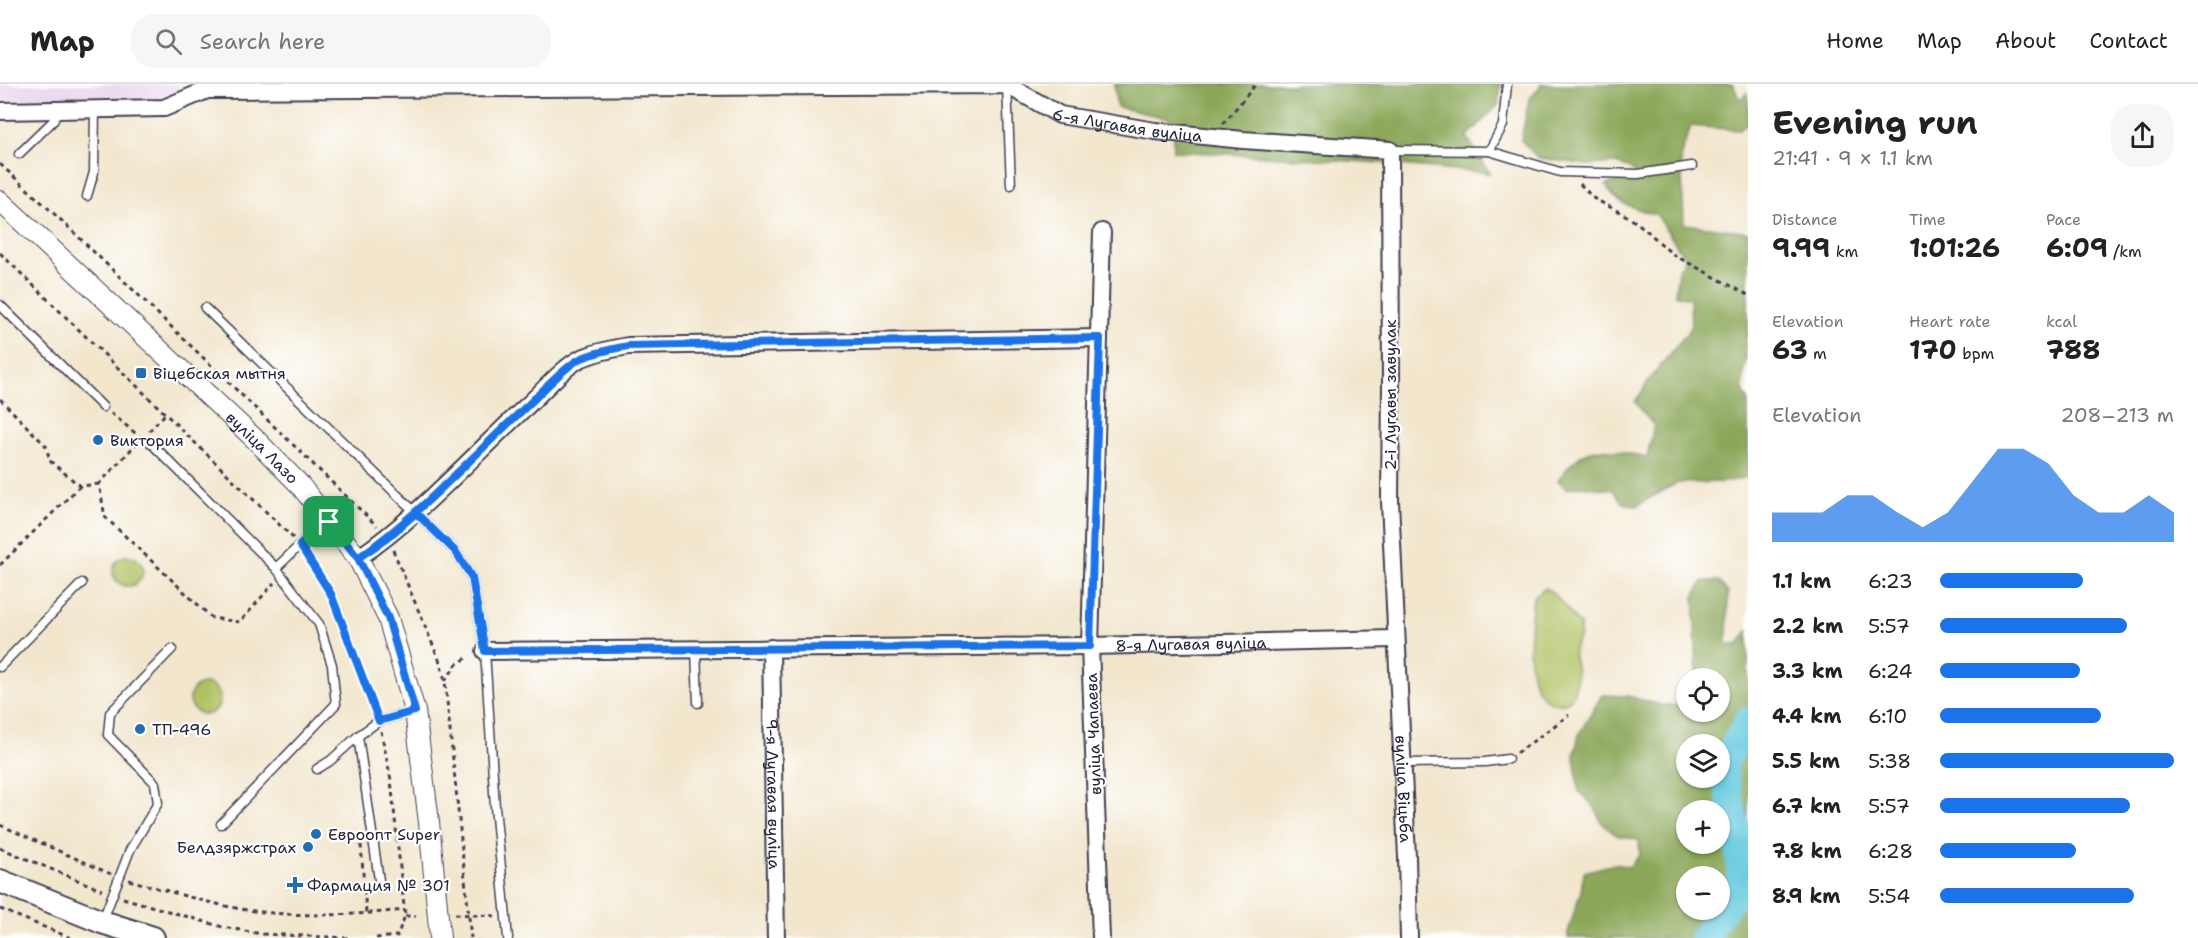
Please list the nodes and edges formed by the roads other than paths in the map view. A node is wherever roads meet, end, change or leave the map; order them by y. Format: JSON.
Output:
{"nodes":[{"id":1,"x":1508,"y":84,"type":"edge"},
{"id":2,"x":541,"y":85,"type":"edge"},
{"id":3,"x":1007,"y":85,"type":"edge"},
{"id":4,"x":189,"y":91,"type":"edge"},
{"id":5,"x":95,"y":109,"type":"junction"},
{"id":6,"x":56,"y":110,"type":"junction"},
{"id":7,"x":0,"y":111,"type":"edge"},
{"id":8,"x":1390,"y":150,"type":"junction"},
{"id":9,"x":1490,"y":151,"type":"junction"},
{"id":10,"x":19,"y":153,"type":"dead end"},
{"id":11,"x":1692,"y":166,"type":"dead end"},
{"id":12,"x":1011,"y":185,"type":"dead end"},
{"id":13,"x":87,"y":196,"type":"dead end"},
{"id":14,"x":3,"y":209,"type":"edge"},
{"id":15,"x":1102,"y":232,"type":"dead end"},
{"id":16,"x":0,"y":305,"type":"edge"},
{"id":17,"x":205,"y":308,"type":"dead end"},
{"id":18,"x":1100,"y":338,"type":"junction"},
{"id":19,"x":103,"y":407,"type":"road end"},
{"id":20,"x":146,"y":440,"type":"road end"},
{"id":21,"x":416,"y":513,"type":"junction"},
{"id":22,"x":329,"y":522,"type":"junction"},
{"id":23,"x":358,"y":558,"type":"junction"},
{"id":24,"x":279,"y":571,"type":"junction"},
{"id":25,"x":81,"y":583,"type":"dead end"},
{"id":26,"x":1395,"y":639,"type":"junction"},
{"id":27,"x":1090,"y":646,"type":"junction"},
{"id":28,"x":771,"y":648,"type":"junction"},
{"id":29,"x":172,"y":649,"type":"dead end"},
{"id":30,"x":696,"y":650,"type":"junction"},
{"id":31,"x":485,"y":651,"type":"junction"},
{"id":32,"x":0,"y":667,"type":"edge"},
{"id":33,"x":698,"y":704,"type":"dead end"},
{"id":34,"x":415,"y":711,"type":"junction"},
{"id":35,"x":358,"y":736,"type":"junction"},
{"id":36,"x":1508,"y":759,"type":"road end"},
{"id":37,"x":1403,"y":763,"type":"junction"},
{"id":38,"x":317,"y":770,"type":"dead end"},
{"id":39,"x":221,"y":824,"type":"dead end"},
{"id":40,"x":0,"y":881,"type":"edge"},
{"id":41,"x":380,"y":887,"type":"dead end"},
{"id":42,"x":102,"y":922,"type":"junction"},
{"id":43,"x":153,"y":938,"type":"edge"},
{"id":44,"x":440,"y":938,"type":"edge"},
{"id":45,"x":508,"y":938,"type":"edge"},
{"id":46,"x":776,"y":938,"type":"edge"},
{"id":47,"x":1101,"y":938,"type":"edge"},
{"id":48,"x":1409,"y":938,"type":"edge"}],
"edges":[{"from":1,"to":9,"type":"lane"},
{"from":2,"to":3,"type":"street"},
{"from":2,"to":4,"type":"street"},
{"from":3,"to":8,"type":"street","name":"6-я Лугавая вуліца"},
{"from":3,"to":12,"type":"lane"},
{"from":4,"to":5,"type":"street"},
{"from":5,"to":6,"type":"street"},
{"from":5,"to":13,"type":"lane"},
{"from":6,"to":7,"type":"street"},
{"from":6,"to":10,"type":"lane"},
{"from":8,"to":9,"type":"lane"},
{"from":8,"to":26,"type":"street","name":"2-і Лугавы завулак"},
{"from":9,"to":11,"type":"lane"},
{"from":14,"to":22,"type":"street","name":"вуліца Лазо"},
{"from":15,"to":18,"type":"street","name":"вуліца Чапаева"},
{"from":16,"to":19,"type":"lane"},
{"from":17,"to":21,"type":"lane"},
{"from":18,"to":21,"type":"street"},
{"from":18,"to":27,"type":"street","name":"вуліца Чапаева"},
{"from":20,"to":24,"type":"lane"},
{"from":21,"to":23,"type":"street"},
{"from":21,"to":31,"type":"lane"},
{"from":22,"to":23,"type":"street","name":"вуліца Лазо"},
{"from":22,"to":24,"type":"lane"},
{"from":23,"to":34,"type":"street","name":"вуліца Лазо"},
{"from":24,"to":39,"type":"lane"},
{"from":25,"to":32,"type":"lane"},
{"from":26,"to":27,"type":"street","name":"8-я Лугавая вуліца"},
{"from":26,"to":37,"type":"street","name":"вуліца Віцьба"},
{"from":27,"to":28,"type":"street","name":"8-я Лугавая вуліца"},
{"from":27,"to":47,"type":"street","name":"вуліца Чапаева"},
{"from":28,"to":30,"type":"street","name":"8-я Лугавая вуліца"},
{"from":28,"to":46,"type":"street","name":"9-я Лугавая вуліца"},
{"from":29,"to":42,"type":"lane"},
{"from":30,"to":31,"type":"street","name":"8-я Лугавая вуліца"},
{"from":30,"to":33,"type":"lane"},
{"from":31,"to":45,"type":"lane"},
{"from":34,"to":35,"type":"lane"},
{"from":34,"to":44,"type":"street","name":"вуліца Лазо"},
{"from":35,"to":38,"type":"lane"},
{"from":35,"to":41,"type":"lane"},
{"from":36,"to":37,"type":"lane"},
{"from":37,"to":48,"type":"street","name":"вуліца Віцьба"},
{"from":40,"to":42,"type":"main road"},
{"from":42,"to":43,"type":"main road"}]}
